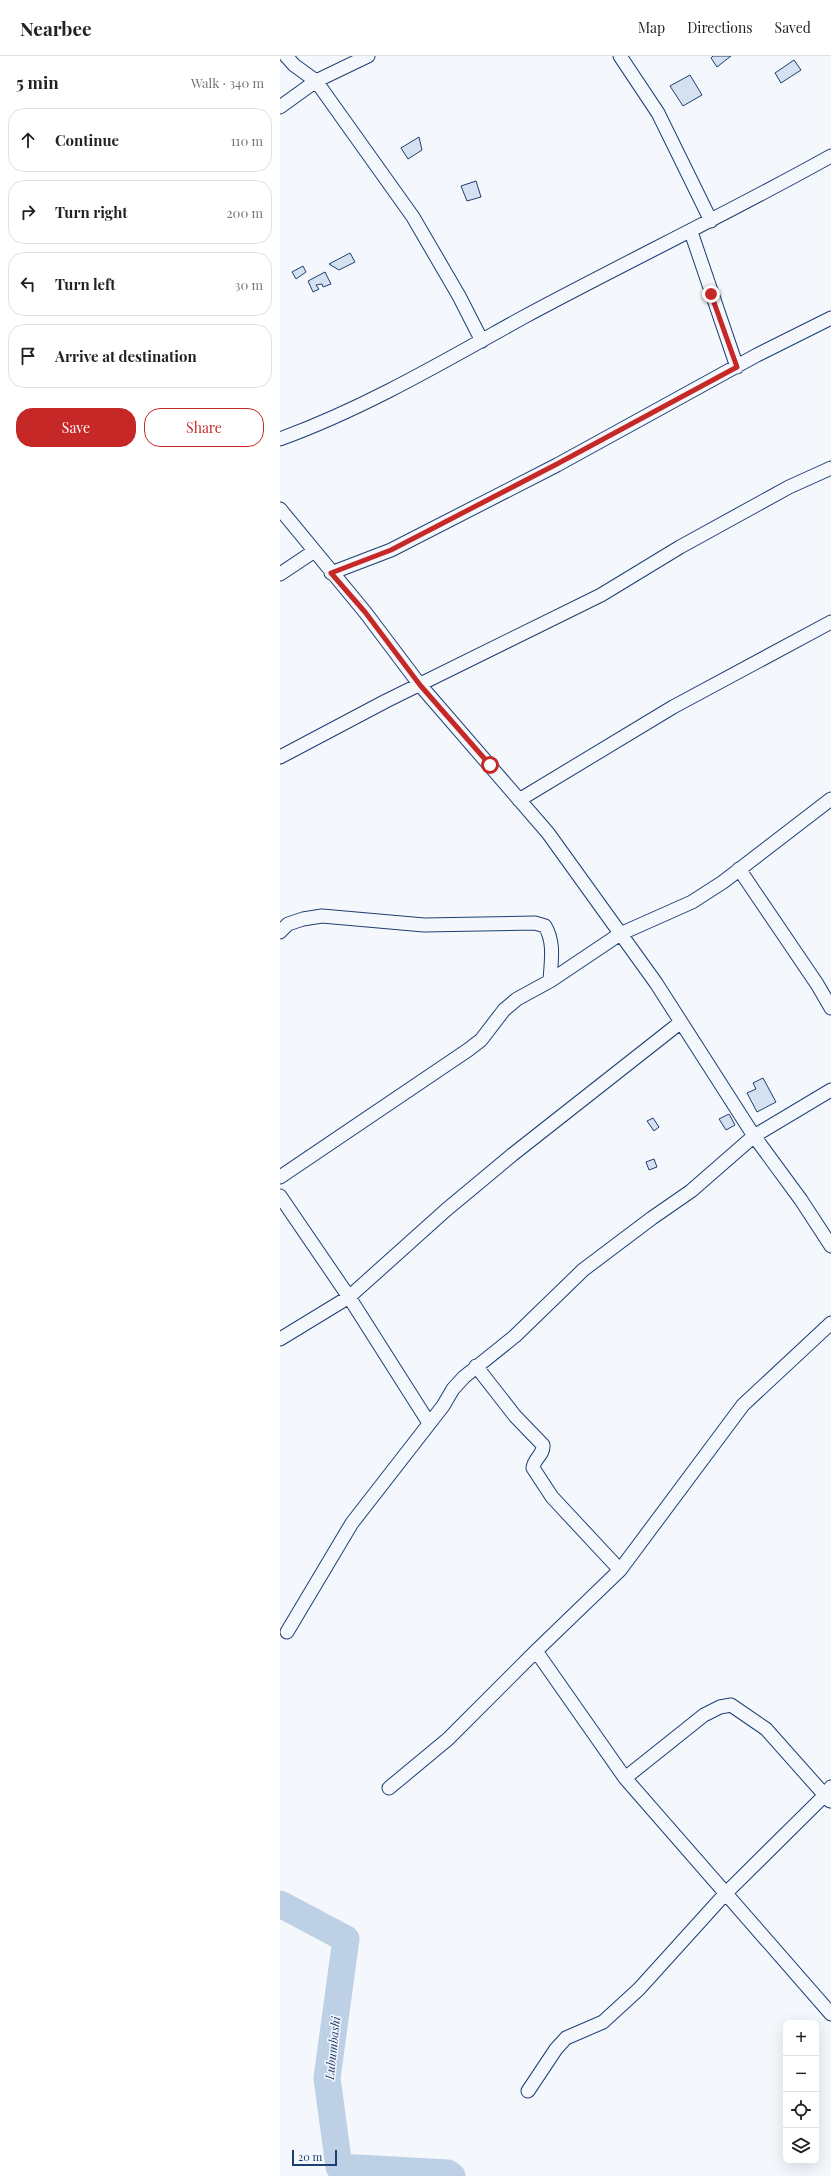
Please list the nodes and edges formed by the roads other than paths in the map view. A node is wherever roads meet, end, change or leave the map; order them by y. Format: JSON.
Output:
{"nodes":[{"id":1,"x":286,"y":56,"type":"edge"},
{"id":2,"x":368,"y":56,"type":"edge"},
{"id":3,"x":620,"y":56,"type":"edge"},
{"id":4,"x":316,"y":81,"type":"junction"},
{"id":5,"x":280,"y":107,"type":"edge"},
{"id":6,"x":831,"y":156,"type":"edge"},
{"id":7,"x":711,"y":222,"type":"junction"},
{"id":8,"x":691,"y":232,"type":"junction"},
{"id":9,"x":831,"y":318,"type":"edge"},
{"id":10,"x":482,"y":341,"type":"junction"},
{"id":11,"x":737,"y":367,"type":"junction"},
{"id":12,"x":280,"y":439,"type":"edge"},
{"id":13,"x":831,"y":468,"type":"edge"},
{"id":14,"x":280,"y":509,"type":"edge"},
{"id":15,"x":313,"y":552,"type":"junction"},
{"id":16,"x":331,"y":573,"type":"junction"},
{"id":17,"x":280,"y":574,"type":"edge"},
{"id":18,"x":831,"y":622,"type":"edge"},
{"id":19,"x":420,"y":685,"type":"junction"},
{"id":20,"x":280,"y":757,"type":"edge"},
{"id":21,"x":831,"y":799,"type":"edge"},
{"id":22,"x":520,"y":800,"type":"junction"},
{"id":23,"x":739,"y":869,"type":"junction"},
{"id":24,"x":280,"y":932,"type":"edge"},
{"id":25,"x":620,"y":934,"type":"junction"},
{"id":26,"x":550,"y":981,"type":"junction"},
{"id":27,"x":831,"y":1008,"type":"edge"},
{"id":28,"x":681,"y":1022,"type":"junction"},
{"id":29,"x":831,"y":1090,"type":"edge"},
{"id":30,"x":754,"y":1136,"type":"junction"},
{"id":31,"x":280,"y":1177,"type":"edge"},
{"id":32,"x":280,"y":1196,"type":"edge"},
{"id":33,"x":831,"y":1246,"type":"edge"},
{"id":34,"x":349,"y":1298,"type":"junction"},
{"id":35,"x":831,"y":1323,"type":"edge"},
{"id":36,"x":280,"y":1339,"type":"edge"},
{"id":37,"x":476,"y":1366,"type":"junction"},
{"id":38,"x":429,"y":1423,"type":"junction"},
{"id":39,"x":620,"y":1570,"type":"junction"},
{"id":40,"x":287,"y":1632,"type":"dead end"},
{"id":41,"x":536,"y":1651,"type":"junction"},
{"id":42,"x":626,"y":1778,"type":"junction"},
{"id":43,"x":389,"y":1788,"type":"dead end"},
{"id":44,"x":829,"y":1795,"type":"edge"},
{"id":45,"x":725,"y":1894,"type":"junction"},
{"id":46,"x":831,"y":2014,"type":"edge"},
{"id":47,"x":528,"y":2091,"type":"dead end"}],
"edges":[{"from":1,"to":4,"type":"street"},
{"from":2,"to":4,"type":"street"},
{"from":3,"to":7,"type":"street"},
{"from":4,"to":5,"type":"street"},
{"from":4,"to":10,"type":"street"},
{"from":6,"to":7,"type":"street"},
{"from":7,"to":8,"type":"street"},
{"from":8,"to":10,"type":"street"},
{"from":8,"to":11,"type":"street"},
{"from":9,"to":11,"type":"street"},
{"from":10,"to":12,"type":"street"},
{"from":11,"to":16,"type":"street"},
{"from":13,"to":19,"type":"street"},
{"from":14,"to":15,"type":"street"},
{"from":15,"to":16,"type":"street"},
{"from":15,"to":17,"type":"street"},
{"from":16,"to":19,"type":"street"},
{"from":18,"to":22,"type":"street"},
{"from":19,"to":20,"type":"street"},
{"from":19,"to":22,"type":"street"},
{"from":21,"to":23,"type":"street"},
{"from":22,"to":25,"type":"street"},
{"from":23,"to":25,"type":"street"},
{"from":23,"to":27,"type":"street"},
{"from":24,"to":26,"type":"street"},
{"from":25,"to":26,"type":"street"},
{"from":25,"to":28,"type":"street"},
{"from":26,"to":31,"type":"street"},
{"from":28,"to":30,"type":"street"},
{"from":28,"to":34,"type":"street"},
{"from":29,"to":30,"type":"street"},
{"from":30,"to":33,"type":"street"},
{"from":30,"to":37,"type":"street"},
{"from":32,"to":34,"type":"street"},
{"from":34,"to":36,"type":"street"},
{"from":34,"to":38,"type":"street"},
{"from":35,"to":39,"type":"street"},
{"from":37,"to":38,"type":"street"},
{"from":37,"to":39,"type":"street"},
{"from":38,"to":40,"type":"street"},
{"from":39,"to":41,"type":"street"},
{"from":41,"to":42,"type":"street"},
{"from":41,"to":43,"type":"street"},
{"from":42,"to":44,"type":"street"},
{"from":42,"to":45,"type":"street"},
{"from":44,"to":45,"type":"street"},
{"from":45,"to":46,"type":"street"},
{"from":45,"to":47,"type":"street"}]}
